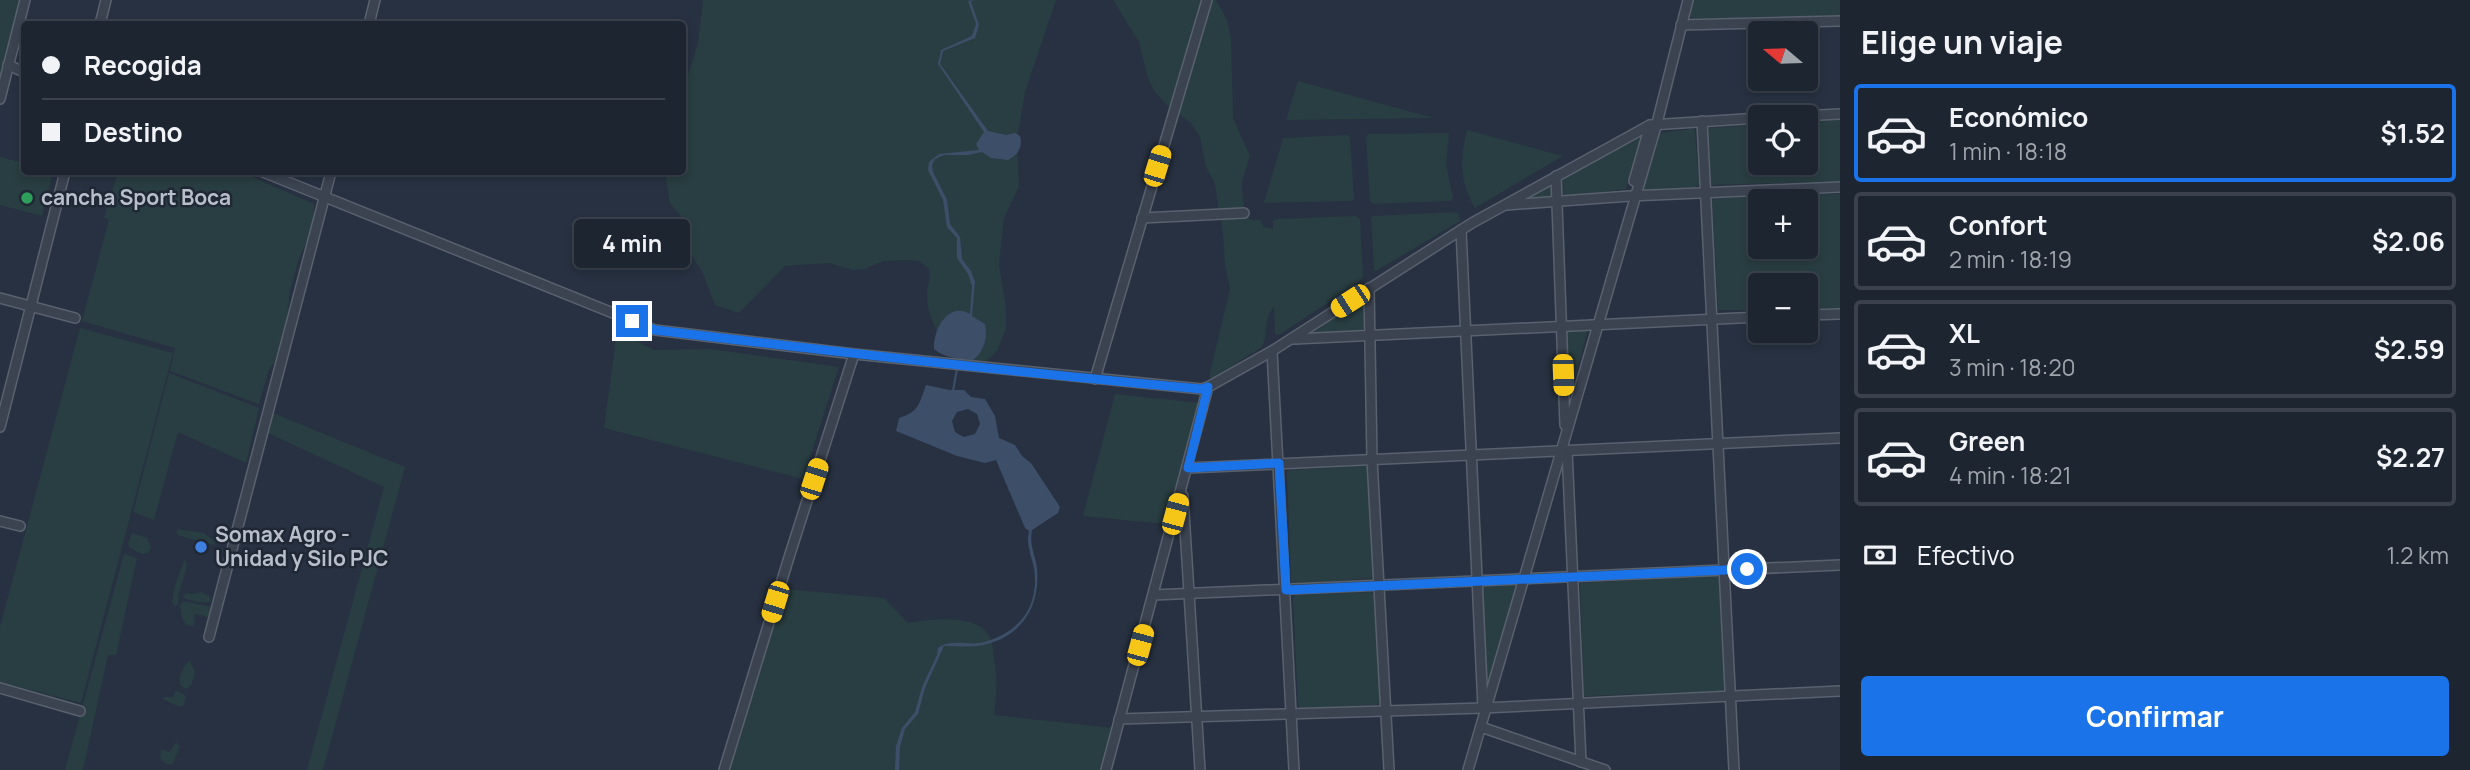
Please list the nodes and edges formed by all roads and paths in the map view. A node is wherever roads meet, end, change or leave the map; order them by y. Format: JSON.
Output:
{"nodes":[{"id":1,"x":25,"y":0,"type":"edge"},
{"id":2,"x":106,"y":0,"type":"edge"},
{"id":3,"x":375,"y":0,"type":"edge"},
{"id":4,"x":1207,"y":0,"type":"edge"},
{"id":5,"x":1688,"y":0,"type":"edge"},
{"id":6,"x":101,"y":21,"type":"edge"},
{"id":7,"x":370,"y":21,"type":"edge"},
{"id":8,"x":1840,"y":21,"type":"edge"},
{"id":9,"x":1681,"y":25,"type":"junction"},
{"id":10,"x":8,"y":65,"type":"junction"},
{"id":11,"x":21,"y":71,"type":"edge"},
{"id":12,"x":0,"y":99,"type":"edge"},
{"id":13,"x":1840,"y":114,"type":"edge"},
{"id":14,"x":1818,"y":115,"type":"edge"},
{"id":15,"x":1748,"y":119,"type":"edge"},
{"id":16,"x":1702,"y":121,"type":"junction"},
{"id":17,"x":1653,"y":124,"type":"junction"},
{"id":18,"x":64,"y":175,"type":"edge"},
{"id":19,"x":270,"y":175,"type":"edge"},
{"id":20,"x":330,"y":175,"type":"edge"},
{"id":21,"x":1556,"y":176,"type":"junction"},
{"id":22,"x":1840,"y":187,"type":"edge"},
{"id":23,"x":1705,"y":192,"type":"junction"},
{"id":24,"x":1633,"y":196,"type":"junction"},
{"id":25,"x":324,"y":198,"type":"junction"},
{"id":26,"x":1557,"y":201,"type":"junction"},
{"id":27,"x":1504,"y":205,"type":"junction"},
{"id":28,"x":1244,"y":213,"type":"dead end"},
{"id":29,"x":1142,"y":218,"type":"junction"},
{"id":30,"x":1461,"y":230,"type":"junction"},
{"id":31,"x":1370,"y":288,"type":"junction"},
{"id":32,"x":0,"y":299,"type":"edge"},
{"id":33,"x":31,"y":306,"type":"junction"},
{"id":34,"x":1840,"y":314,"type":"edge"},
{"id":35,"x":1818,"y":315,"type":"edge"},
{"id":36,"x":1748,"y":317,"type":"edge"},
{"id":37,"x":75,"y":318,"type":"dead end"},
{"id":38,"x":1711,"y":319,"type":"junction"},
{"id":39,"x":1596,"y":324,"type":"junction"},
{"id":40,"x":1561,"y":326,"type":"junction"},
{"id":41,"x":1465,"y":330,"type":"junction"},
{"id":42,"x":1370,"y":335,"type":"junction"},
{"id":43,"x":1292,"y":339,"type":"junction"},
{"id":44,"x":1272,"y":351,"type":"junction"},
{"id":45,"x":855,"y":354,"type":"junction"},
{"id":46,"x":1095,"y":379,"type":"junction"},
{"id":47,"x":1208,"y":387,"type":"junction"},
{"id":48,"x":1565,"y":425,"type":"junction"},
{"id":49,"x":0,"y":427,"type":"edge"},
{"id":50,"x":1840,"y":438,"type":"edge"},
{"id":51,"x":1717,"y":444,"type":"junction"},
{"id":52,"x":1562,"y":450,"type":"junction"},
{"id":53,"x":1471,"y":454,"type":"junction"},
{"id":54,"x":1372,"y":459,"type":"junction"},
{"id":55,"x":1279,"y":463,"type":"junction"},
{"id":56,"x":1188,"y":468,"type":"junction"},
{"id":57,"x":1182,"y":488,"type":"junction"},
{"id":58,"x":0,"y":521,"type":"edge"},
{"id":59,"x":20,"y":526,"type":"dead end"},
{"id":60,"x":1840,"y":565,"type":"edge"},
{"id":61,"x":1724,"y":570,"type":"junction"},
{"id":62,"x":1573,"y":577,"type":"junction"},
{"id":63,"x":1523,"y":579,"type":"junction"},
{"id":64,"x":1477,"y":581,"type":"junction"},
{"id":65,"x":1379,"y":585,"type":"junction"},
{"id":66,"x":1286,"y":590,"type":"junction"},
{"id":67,"x":1189,"y":594,"type":"junction"},
{"id":68,"x":1153,"y":596,"type":"junction"},
{"id":69,"x":209,"y":637,"type":"dead end"},
{"id":70,"x":0,"y":688,"type":"edge"},
{"id":71,"x":1840,"y":691,"type":"edge"},
{"id":72,"x":1730,"y":696,"type":"junction"},
{"id":73,"x":1579,"y":704,"type":"junction"},
{"id":74,"x":1486,"y":706,"type":"junction"},
{"id":75,"x":80,"y":711,"type":"dead end"},
{"id":76,"x":1386,"y":711,"type":"junction"},
{"id":77,"x":1292,"y":714,"type":"junction"},
{"id":78,"x":1197,"y":717,"type":"junction"},
{"id":79,"x":1119,"y":719,"type":"junction"},
{"id":80,"x":1481,"y":727,"type":"junction"},
{"id":81,"x":1581,"y":762,"type":"junction"},
{"id":82,"x":724,"y":770,"type":"edge"},
{"id":83,"x":1106,"y":770,"type":"edge"},
{"id":84,"x":1200,"y":770,"type":"edge"},
{"id":85,"x":1294,"y":770,"type":"edge"},
{"id":86,"x":1389,"y":770,"type":"edge"},
{"id":87,"x":1468,"y":770,"type":"edge"},
{"id":88,"x":1605,"y":770,"type":"edge"},
{"id":89,"x":1734,"y":770,"type":"edge"}],
"edges":[{"from":1,"to":10,"type":"street"},
{"from":2,"to":6,"type":"street"},
{"from":3,"to":7,"type":"street"},
{"from":4,"to":29,"type":"street"},
{"from":5,"to":9,"type":"street"},
{"from":8,"to":9,"type":"street"},
{"from":9,"to":17,"type":"street"},
{"from":10,"to":11,"type":"street"},
{"from":10,"to":12,"type":"street"},
{"from":13,"to":14,"type":"street"},
{"from":15,"to":16,"type":"street"},
{"from":16,"to":17,"type":"street"},
{"from":16,"to":23,"type":"street"},
{"from":17,"to":21,"type":"street"},
{"from":17,"to":24,"type":"street"},
{"from":18,"to":33,"type":"street"},
{"from":19,"to":25,"type":"street"},
{"from":20,"to":25,"type":"street"},
{"from":21,"to":26,"type":"street"},
{"from":21,"to":27,"type":"street"},
{"from":22,"to":23,"type":"street"},
{"from":23,"to":24,"type":"street"},
{"from":23,"to":38,"type":"street"},
{"from":24,"to":26,"type":"street"},
{"from":24,"to":39,"type":"street"},
{"from":25,"to":45,"type":"street"},
{"from":25,"to":69,"type":"street"},
{"from":26,"to":27,"type":"street"},
{"from":26,"to":40,"type":"street"},
{"from":27,"to":30,"type":"street"},
{"from":28,"to":29,"type":"street"},
{"from":29,"to":46,"type":"street"},
{"from":30,"to":31,"type":"street"},
{"from":30,"to":41,"type":"street"},
{"from":31,"to":42,"type":"street"},
{"from":31,"to":43,"type":"street"},
{"from":32,"to":33,"type":"street"},
{"from":33,"to":37,"type":"street"},
{"from":33,"to":49,"type":"street"},
{"from":34,"to":35,"type":"street"},
{"from":36,"to":38,"type":"street"},
{"from":38,"to":39,"type":"street"},
{"from":38,"to":51,"type":"street"},
{"from":39,"to":40,"type":"street"},
{"from":39,"to":48,"type":"street"},
{"from":39,"to":52,"type":"street"},
{"from":40,"to":41,"type":"street"},
{"from":40,"to":48,"type":"street"},
{"from":41,"to":42,"type":"street"},
{"from":41,"to":53,"type":"street"},
{"from":42,"to":43,"type":"street"},
{"from":42,"to":54,"type":"street"},
{"from":43,"to":44,"type":"street"},
{"from":44,"to":47,"type":"street"},
{"from":44,"to":55,"type":"street"},
{"from":45,"to":46,"type":"street"},
{"from":45,"to":82,"type":"street"},
{"from":46,"to":47,"type":"street"},
{"from":47,"to":56,"type":"street"},
{"from":48,"to":52,"type":"street"},
{"from":50,"to":51,"type":"street"},
{"from":51,"to":52,"type":"street"},
{"from":51,"to":61,"type":"street"},
{"from":52,"to":53,"type":"street"},
{"from":52,"to":62,"type":"street"},
{"from":52,"to":63,"type":"street"},
{"from":53,"to":54,"type":"street"},
{"from":53,"to":64,"type":"street"},
{"from":54,"to":55,"type":"street"},
{"from":54,"to":65,"type":"street"},
{"from":55,"to":56,"type":"street"},
{"from":55,"to":66,"type":"street"},
{"from":56,"to":57,"type":"street"},
{"from":57,"to":67,"type":"street"},
{"from":57,"to":68,"type":"street"},
{"from":58,"to":59,"type":"street"},
{"from":60,"to":61,"type":"street"},
{"from":61,"to":62,"type":"street"},
{"from":61,"to":72,"type":"street"},
{"from":62,"to":63,"type":"street"},
{"from":62,"to":73,"type":"street"},
{"from":63,"to":64,"type":"street"},
{"from":63,"to":74,"type":"street"},
{"from":64,"to":65,"type":"street"},
{"from":64,"to":74,"type":"street"},
{"from":65,"to":66,"type":"street"},
{"from":65,"to":76,"type":"street"},
{"from":66,"to":67,"type":"street"},
{"from":66,"to":77,"type":"street"},
{"from":67,"to":68,"type":"street"},
{"from":67,"to":78,"type":"street"},
{"from":68,"to":79,"type":"street"},
{"from":70,"to":75,"type":"street"},
{"from":71,"to":72,"type":"street"},
{"from":72,"to":73,"type":"street"},
{"from":72,"to":89,"type":"street"},
{"from":73,"to":74,"type":"street"},
{"from":73,"to":81,"type":"street"},
{"from":74,"to":76,"type":"street"},
{"from":74,"to":80,"type":"street"},
{"from":76,"to":77,"type":"street"},
{"from":76,"to":86,"type":"street"},
{"from":77,"to":78,"type":"street"},
{"from":77,"to":85,"type":"street"},
{"from":78,"to":79,"type":"street"},
{"from":78,"to":84,"type":"street"},
{"from":79,"to":83,"type":"street"},
{"from":80,"to":81,"type":"street"},
{"from":80,"to":87,"type":"street"},
{"from":81,"to":88,"type":"street"}]}
